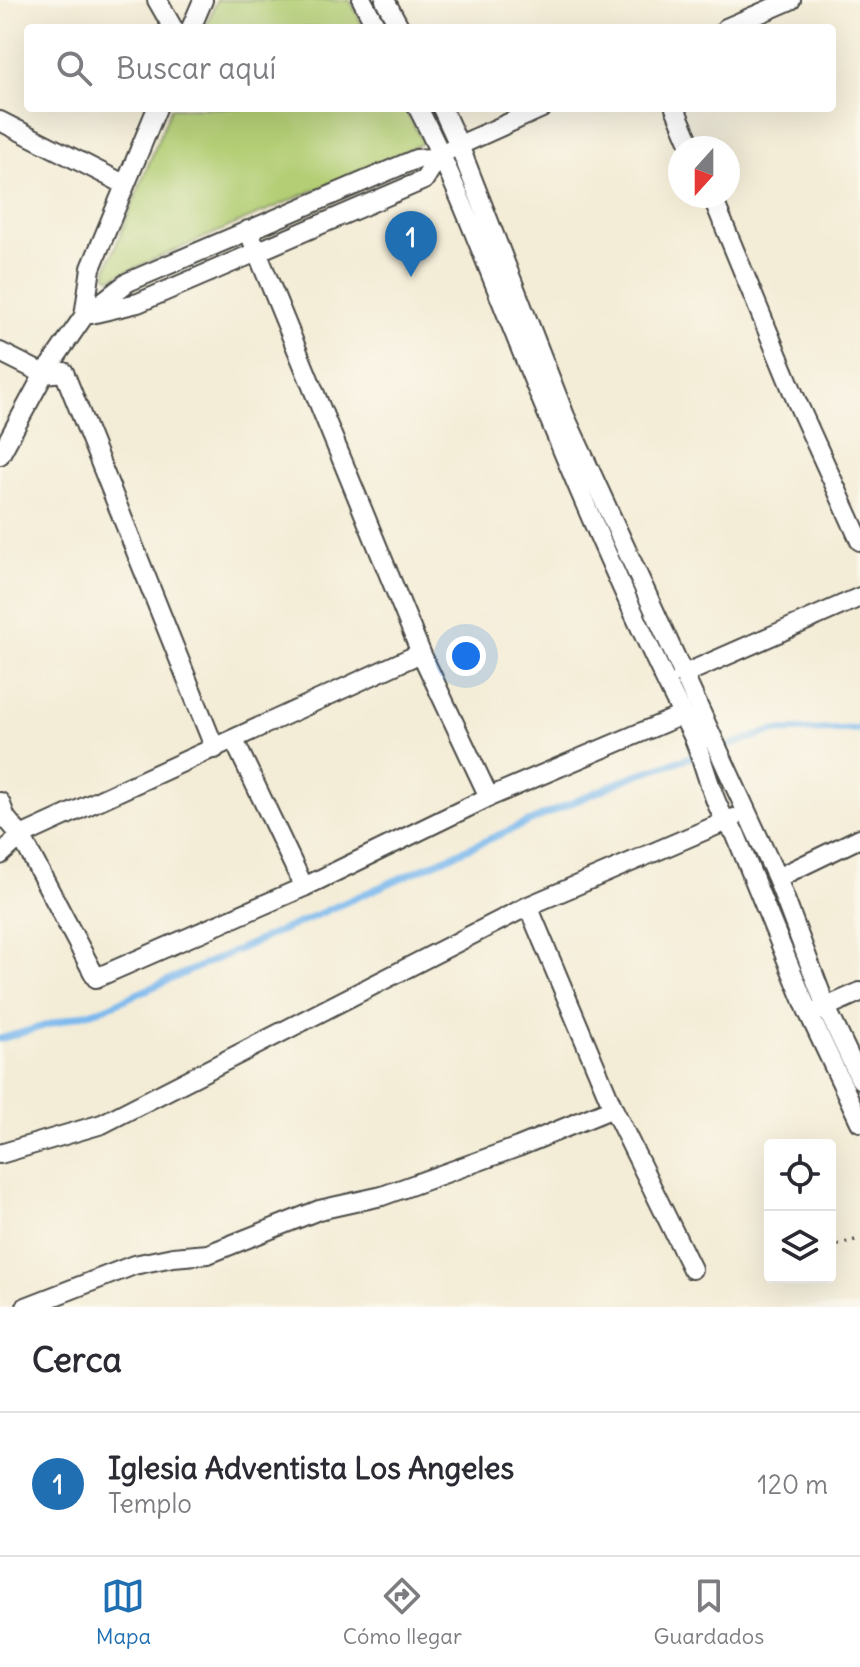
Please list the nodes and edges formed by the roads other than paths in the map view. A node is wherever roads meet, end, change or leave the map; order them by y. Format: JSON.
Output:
{"nodes":[{"id":1,"x":157,"y":0,"type":"edge"},
{"id":2,"x":203,"y":0,"type":"edge"},
{"id":3,"x":362,"y":0,"type":"edge"},
{"id":4,"x":385,"y":0,"type":"edge"},
{"id":5,"x":791,"y":0,"type":"edge"},
{"id":6,"x":171,"y":24,"type":"edge"},
{"id":7,"x":193,"y":24,"type":"edge"},
{"id":8,"x":375,"y":24,"type":"edge"},
{"id":9,"x":398,"y":24,"type":"edge"},
{"id":10,"x":735,"y":24,"type":"edge"},
{"id":11,"x":155,"y":112,"type":"edge"},
{"id":12,"x":420,"y":112,"type":"edge"},
{"id":13,"x":444,"y":112,"type":"edge"},
{"id":14,"x":533,"y":112,"type":"edge"},
{"id":15,"x":677,"y":112,"type":"edge"},
{"id":16,"x":0,"y":121,"type":"edge"},
{"id":17,"x":687,"y":136,"type":"edge"},
{"id":18,"x":459,"y":145,"type":"junction"},
{"id":19,"x":441,"y":153,"type":"junction"},
{"id":20,"x":124,"y":184,"type":"junction"},
{"id":21,"x":717,"y":208,"type":"edge"},
{"id":22,"x":248,"y":230,"type":"junction"},
{"id":23,"x":257,"y":253,"type":"junction"},
{"id":24,"x":84,"y":316,"type":"junction"},
{"id":25,"x":0,"y":352,"type":"edge"},
{"id":26,"x":44,"y":374,"type":"junction"},
{"id":27,"x":0,"y":455,"type":"edge"},
{"id":28,"x":860,"y":541,"type":"edge"},
{"id":29,"x":860,"y":597,"type":"edge"},
{"id":30,"x":421,"y":653,"type":"junction"},
{"id":31,"x":682,"y":675,"type":"junction"},
{"id":32,"x":682,"y":715,"type":"junction"},
{"id":33,"x":234,"y":740,"type":"junction"},
{"id":34,"x":215,"y":749,"type":"junction"},
{"id":35,"x":489,"y":797,"type":"junction"},
{"id":36,"x":0,"y":802,"type":"edge"},
{"id":37,"x":746,"y":813,"type":"junction"},
{"id":38,"x":724,"y":822,"type":"junction"},
{"id":39,"x":21,"y":836,"type":"junction"},
{"id":40,"x":860,"y":838,"type":"edge"},
{"id":41,"x":0,"y":855,"type":"edge"},
{"id":42,"x":777,"y":878,"type":"junction"},
{"id":43,"x":304,"y":887,"type":"junction"},
{"id":44,"x":528,"y":906,"type":"junction"},
{"id":45,"x":860,"y":992,"type":"edge"},
{"id":46,"x":817,"y":1011,"type":"junction"},
{"id":47,"x":860,"y":1079,"type":"edge"},
{"id":48,"x":613,"y":1108,"type":"junction"},
{"id":49,"x":860,"y":1122,"type":"edge"},
{"id":50,"x":0,"y":1154,"type":"edge"},
{"id":51,"x":692,"y":1269,"type":"dead end"},
{"id":52,"x":26,"y":1307,"type":"edge"}],
"edges":[{"from":1,"to":6,"type":"street"},
{"from":2,"to":7,"type":"street"},
{"from":3,"to":8,"type":"street"},
{"from":4,"to":9,"type":"street"},
{"from":5,"to":10,"type":"street"},
{"from":11,"to":20,"type":"street"},
{"from":12,"to":19,"type":"street"},
{"from":13,"to":18,"type":"street"},
{"from":14,"to":18,"type":"street"},
{"from":15,"to":17,"type":"street"},
{"from":16,"to":20,"type":"street"},
{"from":18,"to":19,"type":"street"},
{"from":18,"to":31,"type":"street"},
{"from":19,"to":22,"type":"street"},
{"from":19,"to":23,"type":"street"},
{"from":19,"to":32,"type":"street"},
{"from":20,"to":24,"type":"street"},
{"from":21,"to":28,"type":"street"},
{"from":22,"to":23,"type":"street"},
{"from":22,"to":24,"type":"street"},
{"from":23,"to":24,"type":"street"},
{"from":23,"to":30,"type":"street"},
{"from":24,"to":26,"type":"street"},
{"from":25,"to":26,"type":"street"},
{"from":26,"to":27,"type":"street"},
{"from":26,"to":34,"type":"street"},
{"from":29,"to":31,"type":"street"},
{"from":30,"to":33,"type":"street"},
{"from":30,"to":35,"type":"street"},
{"from":31,"to":37,"type":"street"},
{"from":32,"to":35,"type":"street"},
{"from":32,"to":38,"type":"street"},
{"from":33,"to":34,"type":"street"},
{"from":33,"to":43,"type":"street"},
{"from":34,"to":39,"type":"street"},
{"from":35,"to":43,"type":"street"},
{"from":36,"to":39,"type":"street"},
{"from":37,"to":38,"type":"street"},
{"from":37,"to":42,"type":"street"},
{"from":38,"to":44,"type":"street"},
{"from":38,"to":46,"type":"street"},
{"from":39,"to":41,"type":"street"},
{"from":39,"to":43,"type":"street"},
{"from":40,"to":42,"type":"street"},
{"from":42,"to":46,"type":"street"},
{"from":44,"to":48,"type":"street"},
{"from":44,"to":50,"type":"street"},
{"from":45,"to":46,"type":"street"},
{"from":46,"to":47,"type":"street"},
{"from":46,"to":49,"type":"street"},
{"from":48,"to":51,"type":"street"},
{"from":48,"to":52,"type":"street"}]}
